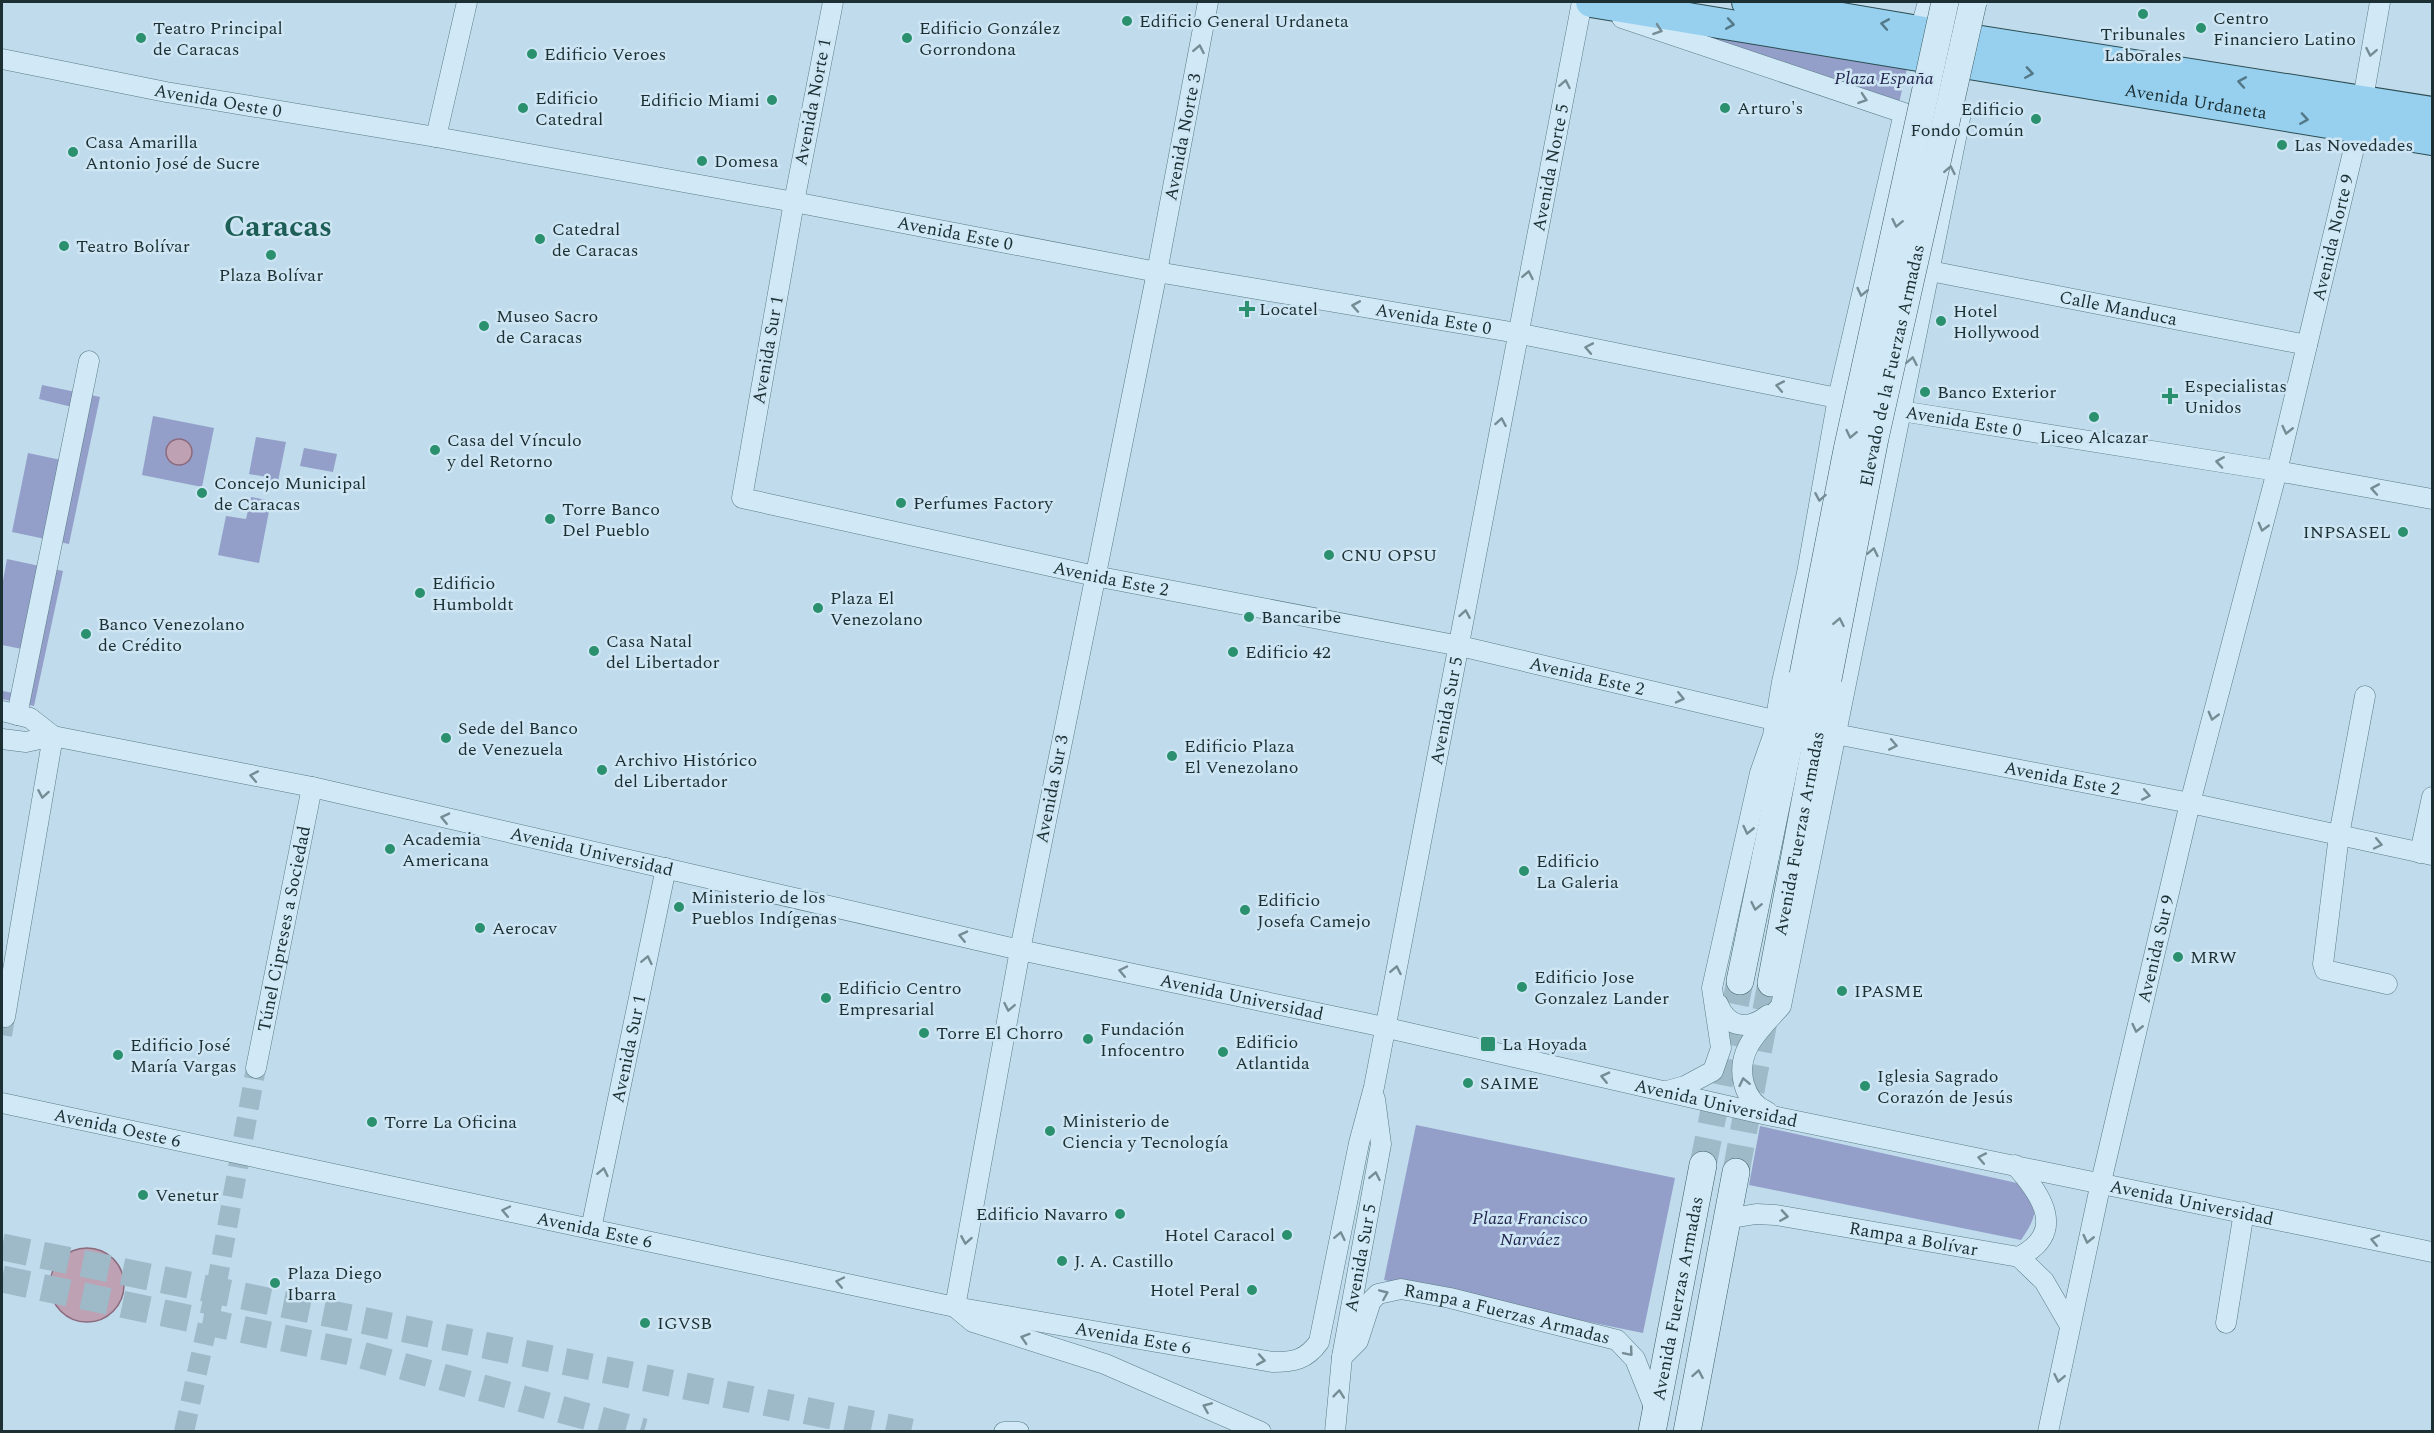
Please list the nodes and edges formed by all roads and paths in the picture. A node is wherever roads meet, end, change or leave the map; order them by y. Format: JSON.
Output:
{"nodes":[{"id":1,"x":467,"y":2,"type":"edge"},
{"id":2,"x":833,"y":2,"type":"edge"},
{"id":3,"x":1208,"y":2,"type":"edge"},
{"id":4,"x":1583,"y":2,"type":"edge"},
{"id":5,"x":1591,"y":2,"type":"edge"},
{"id":6,"x":1747,"y":2,"type":"edge"},
{"id":7,"x":1928,"y":2,"type":"edge"},
{"id":8,"x":1945,"y":2,"type":"edge"},
{"id":9,"x":1972,"y":2,"type":"edge"},
{"id":10,"x":1985,"y":2,"type":"edge"},
{"id":11,"x":2380,"y":2,"type":"edge"},
{"id":12,"x":1952,"y":47,"type":"junction"},
{"id":13,"x":2,"y":59,"type":"edge"},
{"id":14,"x":2433,"y":112,"type":"edge"},
{"id":15,"x":2360,"y":115,"type":"junction"},
{"id":16,"x":436,"y":137,"type":"junction"},
{"id":17,"x":2433,"y":140,"type":"edge"},
{"id":18,"x":794,"y":202,"type":"junction"},
{"id":19,"x":1930,"y":271,"type":"junction"},
{"id":20,"x":1157,"y":272,"type":"junction"},
{"id":21,"x":1517,"y":333,"type":"junction"},
{"id":22,"x":2307,"y":345,"type":"junction"},
{"id":23,"x":89,"y":361,"type":"dead end"},
{"id":24,"x":1838,"y":398,"type":"junction"},
{"id":25,"x":1901,"y":411,"type":"junction"},
{"id":26,"x":2277,"y":471,"type":"junction"},
{"id":27,"x":742,"y":498,"type":"joint"},
{"id":28,"x":2433,"y":499,"type":"edge"},
{"id":29,"x":1095,"y":576,"type":"junction"},
{"id":30,"x":1460,"y":646,"type":"junction"},
{"id":31,"x":1814,"y":682,"type":"junction"},
{"id":32,"x":2365,"y":696,"type":"dead end"},
{"id":33,"x":9,"y":713,"type":"edge"},
{"id":34,"x":1784,"y":723,"type":"junction"},
{"id":35,"x":1828,"y":733,"type":"junction"},
{"id":36,"x":53,"y":736,"type":"junction"},
{"id":37,"x":2,"y":739,"type":"edge"},
{"id":38,"x":312,"y":787,"type":"junction"},
{"id":39,"x":2433,"y":798,"type":"edge"},
{"id":40,"x":2190,"y":803,"type":"junction"},
{"id":41,"x":2339,"y":835,"type":"junction"},
{"id":42,"x":2426,"y":854,"type":"edge"},
{"id":43,"x":666,"y":868,"type":"junction"},
{"id":44,"x":1020,"y":950,"type":"junction"},
{"id":45,"x":1740,"y":981,"type":"tunnel mouth"},
{"id":46,"x":2387,"y":984,"type":"dead end"},
{"id":47,"x":1712,"y":988,"type":"junction"},
{"id":48,"x":1776,"y":995,"type":"junction"},
{"id":49,"x":5,"y":1017,"type":"dead end"},
{"id":50,"x":1385,"y":1028,"type":"junction"},
{"id":51,"x":256,"y":1068,"type":"tunnel mouth"},
{"id":52,"x":1374,"y":1087,"type":"junction"},
{"id":53,"x":1666,"y":1091,"type":"junction"},
{"id":54,"x":2,"y":1102,"type":"edge"},
{"id":55,"x":24,"y":1107,"type":"junction"},
{"id":56,"x":1784,"y":1118,"type":"junction"},
{"id":57,"x":2,"y":1120,"type":"edge"},
{"id":58,"x":235,"y":1153,"type":"joint"},
{"id":59,"x":1703,"y":1165,"type":"tunnel mouth"},
{"id":60,"x":2016,"y":1165,"type":"junction"},
{"id":61,"x":1736,"y":1172,"type":"tunnel mouth"},
{"id":62,"x":2101,"y":1182,"type":"junction"},
{"id":63,"x":2244,"y":1212,"type":"junction"},
{"id":64,"x":1726,"y":1219,"type":"junction"},
{"id":65,"x":591,"y":1229,"type":"junction"},
{"id":66,"x":2433,"y":1252,"type":"edge"},
{"id":67,"x":2019,"y":1257,"type":"junction"},
{"id":68,"x":955,"y":1307,"type":"junction"},
{"id":69,"x":2226,"y":1323,"type":"dead end"},
{"id":70,"x":2069,"y":1324,"type":"junction"},
{"id":71,"x":1311,"y":1353,"type":"joint"},
{"id":72,"x":1342,"y":1357,"type":"junction"},
{"id":73,"x":1652,"y":1427,"type":"edge"},
{"id":74,"x":1004,"y":1431,"type":"edge"},
{"id":75,"x":1019,"y":1431,"type":"edge"},
{"id":76,"x":1261,"y":1431,"type":"edge"},
{"id":77,"x":1335,"y":1431,"type":"edge"},
{"id":78,"x":1688,"y":1431,"type":"edge"},
{"id":79,"x":2048,"y":1431,"type":"edge"}],
"edges":[{"from":1,"to":16,"type":"street"},
{"from":2,"to":18,"type":"street","name":"Avenida Norte 1"},
{"from":20,"to":3,"type":"street","name":"Avenida Norte 3","one_way":true},
{"from":21,"to":4,"type":"street","name":"Avenida Norte 5","one_way":true},
{"from":4,"to":24,"type":"street","one_way":true},
{"from":5,"to":12,"type":"main road","name":"Avenida Urdaneta","one_way":true},
{"from":12,"to":6,"type":"main road","name":"Avenida Urdaneta","one_way":true},
{"from":7,"to":12,"type":"street"},
{"from":8,"to":31,"type":"main road","name":"Elevado de la Fuerzas Armadas","one_way":true,"bridge":true},
{"from":31,"to":9,"type":"main road","name":"Elevado de la Fuerzas Armadas","one_way":true,"bridge":true},
{"from":10,"to":12,"type":"street"},
{"from":11,"to":15,"type":"street","name":"Avenida Norte 9","one_way":true},
{"from":12,"to":15,"type":"main road","name":"Avenida Urdaneta"},
{"from":19,"to":12,"type":"street","one_way":true},
{"from":13,"to":16,"type":"street","name":"Avenida Oeste 0"},
{"from":14,"to":15,"type":"main road","name":"Avenida Urdaneta"},
{"from":15,"to":17,"type":"main road","name":"Avenida Urdaneta"},
{"from":15,"to":22,"type":"street","name":"Avenida Norte 9"},
{"from":16,"to":18,"type":"street","name":"Avenida Este 0"},
{"from":18,"to":20,"type":"street","name":"Avenida Este 0"},
{"from":18,"to":27,"type":"street","name":"Avenida Sur 1"},
{"from":19,"to":22,"type":"street","name":"Calle Manduca"},
{"from":25,"to":19,"type":"street","one_way":true},
{"from":21,"to":20,"type":"street","name":"Avenida Este 0","one_way":true},
{"from":20,"to":29,"type":"street","name":"Avenida Sur 3"},
{"from":24,"to":21,"type":"street","name":"Avenida Este 0","one_way":true},
{"from":30,"to":21,"type":"street","name":"Avenida Sur 5","one_way":true},
{"from":22,"to":26,"type":"street","name":"Avenida Norte 9","one_way":true},
{"from":23,"to":33,"type":"street"},
{"from":24,"to":25,"type":"street","name":"Avenida Este 0"},
{"from":24,"to":31,"type":"street","one_way":true},
{"from":26,"to":25,"type":"street","name":"Avenida Este 0","one_way":true},
{"from":31,"to":25,"type":"street","one_way":true},
{"from":28,"to":26,"type":"street","name":"Avenida Este 0","one_way":true},
{"from":26,"to":40,"type":"street","name":"Avenida Sur 9","one_way":true},
{"from":27,"to":29,"type":"street","name":"Avenida Este 2"},
{"from":29,"to":30,"type":"street","name":"Avenida Este 2"},
{"from":29,"to":44,"type":"street","name":"Avenida Sur 3"},
{"from":30,"to":34,"type":"street","name":"Avenida Este 2","one_way":true},
{"from":50,"to":30,"type":"street","name":"Avenida Sur 5","one_way":true},
{"from":31,"to":34,"type":"main road","name":"Elevado de la Fuerzas Armadas"},
{"from":31,"to":35,"type":"main road","name":"Elevado de la Fuerzas Armadas"},
{"from":32,"to":41,"type":"street"},
{"from":33,"to":36,"type":"street","name":"Avenida Universidad"},
{"from":34,"to":35,"type":"street","name":"Avenida Este 2"},
{"from":34,"to":45,"type":"main road","name":"Avenida Fuerzas Armadas","one_way":true},
{"from":34,"to":47,"type":"street","name":"Avenida Fuerzas Armadas","one_way":true},
{"from":35,"to":40,"type":"street","name":"Avenida Este 2","one_way":true},
{"from":35,"to":48,"type":"main road","name":"Avenida Fuerzas Armadas"},
{"from":35,"to":48,"type":"street","name":"Avenida Fuerzas Armadas"},
{"from":36,"to":37,"type":"street","name":"Avenida Universidad"},
{"from":38,"to":36,"type":"street","name":"Avenida Universidad","one_way":true},
{"from":36,"to":49,"type":"street","one_way":true},
{"from":43,"to":38,"type":"street","name":"Avenida Universidad","one_way":true},
{"from":38,"to":51,"type":"street","name":"Túnel Cipreses a Sociedad"},
{"from":39,"to":42,"type":"street"},
{"from":40,"to":41,"type":"street","name":"Avenida Este 2"},
{"from":40,"to":62,"type":"street","name":"Avenida Sur 9","one_way":true},
{"from":41,"to":42,"type":"street","name":"Avenida Este 2","one_way":true},
{"from":41,"to":46,"type":"street"},
{"from":44,"to":43,"type":"street","name":"Avenida Universidad","one_way":true},
{"from":65,"to":43,"type":"street","name":"Avenida Sur 1","one_way":true},
{"from":50,"to":44,"type":"street","name":"Avenida Universidad","one_way":true},
{"from":44,"to":68,"type":"street","name":"Avenida Sur 3","one_way":true},
{"from":47,"to":48,"type":"street"},
{"from":47,"to":53,"type":"street","name":"Avenida Fuerzas Armadas"},
{"from":56,"to":48,"type":"street","one_way":true},
{"from":50,"to":52,"type":"street","name":"Avenida Sur 5"},
{"from":53,"to":50,"type":"street","name":"Avenida Universidad","one_way":true},
{"from":71,"to":52,"type":"street","name":"Avenida Sur 5","one_way":true},
{"from":72,"to":52,"type":"street","name":"Avenida Sur 5","one_way":true},
{"from":53,"to":56,"type":"street","name":"Avenida Universidad"},
{"from":54,"to":55,"type":"street","name":"Avenida Oeste 6"},
{"from":55,"to":57,"type":"street"},
{"from":55,"to":58,"type":"street","name":"Avenida Oeste 6"},
{"from":60,"to":56,"type":"street","name":"Avenida Universidad","one_way":true},
{"from":65,"to":58,"type":"street","name":"Avenida Este 6","one_way":true},
{"from":59,"to":73,"type":"main road","name":"Avenida Fuerzas Armadas"},
{"from":60,"to":62,"type":"street","name":"Avenida Universidad"},
{"from":60,"to":67,"type":"street"},
{"from":61,"to":64,"type":"main road","name":"Avenida Fuerzas Armadas"},
{"from":62,"to":63,"type":"street","name":"Avenida Universidad"},
{"from":62,"to":70,"type":"street","name":"Avenida Sur 9","one_way":true},
{"from":66,"to":63,"type":"street","name":"Avenida Universidad","one_way":true},
{"from":63,"to":69,"type":"street"},
{"from":64,"to":67,"type":"street","name":"Rampa a Bolívar","one_way":true},
{"from":78,"to":64,"type":"main road","name":"Avenida Fuerzas Armadas","one_way":true},
{"from":68,"to":65,"type":"street","name":"Avenida Este 6","one_way":true},
{"from":67,"to":70,"type":"street"},
{"from":68,"to":71,"type":"street","name":"Avenida Este 6","one_way":true},
{"from":76,"to":68,"type":"street","name":"Avenida Este 6","one_way":true},
{"from":70,"to":79,"type":"street","name":"Avenida Sur 9","one_way":true},
{"from":72,"to":73,"type":"street","name":"Rampa a Fuerzas Armadas","one_way":true},
{"from":77,"to":72,"type":"street","name":"Avenida Sur 5","one_way":true},
{"from":74,"to":75,"type":"street"}]}
